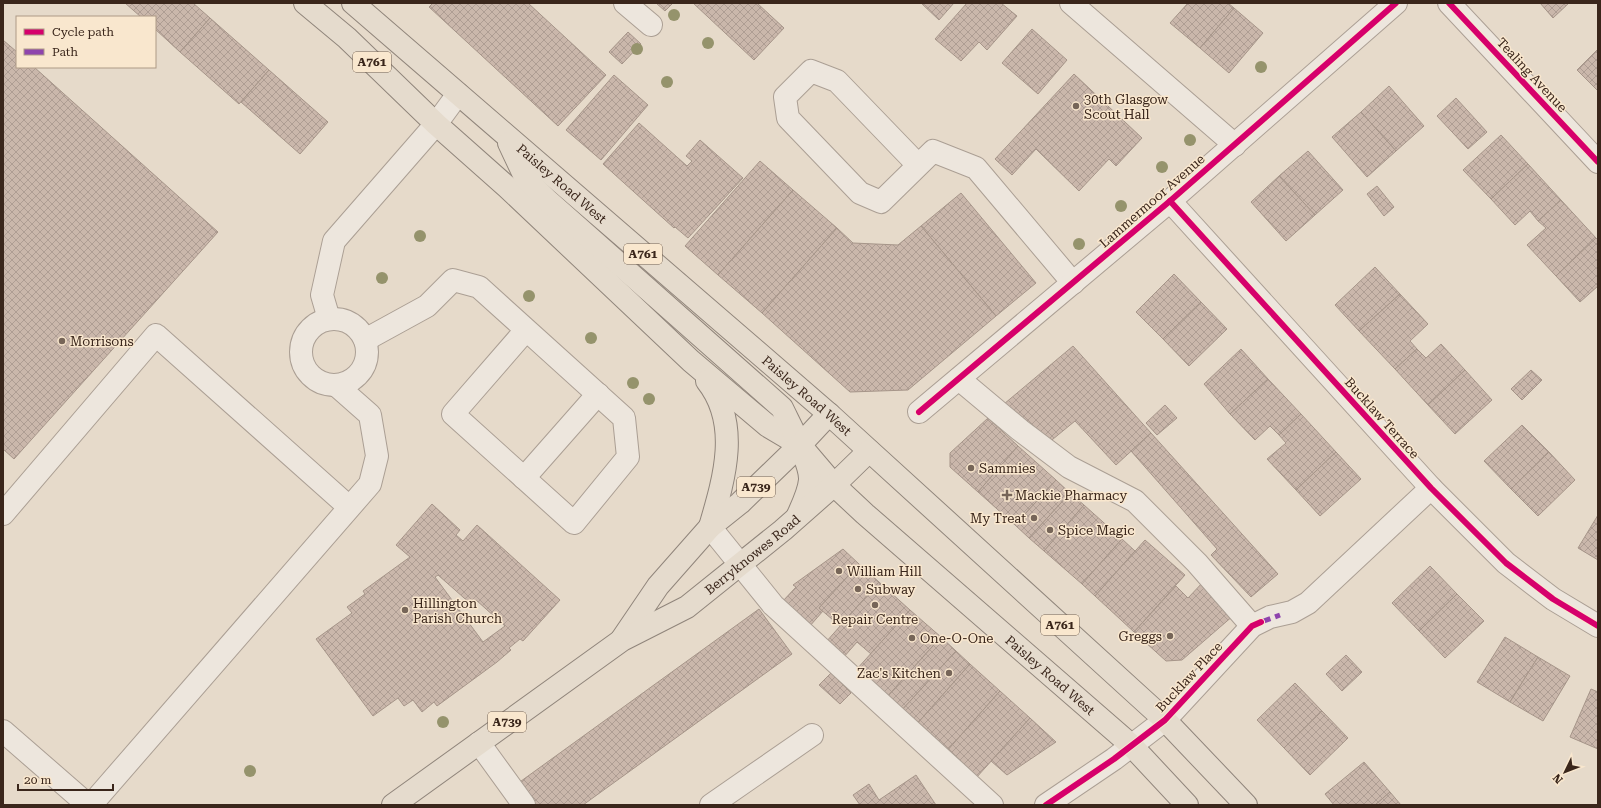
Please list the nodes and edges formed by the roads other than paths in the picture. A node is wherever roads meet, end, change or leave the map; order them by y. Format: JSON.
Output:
{"nodes":[{"id":1,"x":306,"y":3,"type":"edge"},
{"id":2,"x":353,"y":3,"type":"edge"},
{"id":3,"x":625,"y":3,"type":"edge"},
{"id":4,"x":1071,"y":3,"type":"edge"},
{"id":5,"x":1396,"y":3,"type":"edge"},
{"id":6,"x":1449,"y":3,"type":"edge"},
{"id":7,"x":651,"y":25,"type":"dead end"},
{"id":8,"x":458,"y":94,"type":"junction"},
{"id":9,"x":436,"y":124,"type":"junction"},
{"id":10,"x":506,"y":137,"type":"junction"},
{"id":11,"x":1235,"y":145,"type":"junction"},
{"id":12,"x":1598,"y":162,"type":"edge"},
{"id":13,"x":918,"y":165,"type":"junction"},
{"id":14,"x":1170,"y":201,"type":"junction"},
{"id":15,"x":1073,"y":283,"type":"junction"},
{"id":16,"x":329,"y":319,"type":"junction"},
{"id":17,"x":526,"y":330,"type":"junction"},
{"id":18,"x":365,"y":340,"type":"junction"},
{"id":19,"x":691,"y":361,"type":"junction"},
{"id":20,"x":959,"y":379,"type":"junction"},
{"id":21,"x":336,"y":385,"type":"junction"},
{"id":22,"x":598,"y":394,"type":"junction"},
{"id":23,"x":919,"y":412,"type":"dead end"},
{"id":24,"x":829,"y":414,"type":"junction"},
{"id":25,"x":800,"y":445,"type":"junction"},
{"id":26,"x":869,"y":451,"type":"junction"},
{"id":27,"x":524,"y":478,"type":"junction"},
{"id":28,"x":834,"y":485,"type":"junction"},
{"id":29,"x":1431,"y":488,"type":"junction"},
{"id":30,"x":349,"y":507,"type":"junction"},
{"id":31,"x":3,"y":514,"type":"edge"},
{"id":32,"x":796,"y":517,"type":"junction"},
{"id":33,"x":710,"y":527,"type":"junction"},
{"id":34,"x":740,"y":564,"type":"junction"},
{"id":35,"x":1264,"y":621,"type":"junction"},
{"id":36,"x":1598,"y":626,"type":"edge"},
{"id":37,"x":622,"y":640,"type":"junction"},
{"id":38,"x":1165,"y":720,"type":"junction"},
{"id":39,"x":3,"y":731,"type":"edge"},
{"id":40,"x":812,"y":735,"type":"dead end"},
{"id":41,"x":478,"y":743,"type":"junction"},
{"id":42,"x":1130,"y":745,"type":"junction"},
{"id":43,"x":89,"y":805,"type":"edge"},
{"id":44,"x":393,"y":805,"type":"edge"},
{"id":45,"x":524,"y":805,"type":"edge"},
{"id":46,"x":711,"y":805,"type":"edge"},
{"id":47,"x":992,"y":805,"type":"edge"},
{"id":48,"x":1046,"y":805,"type":"edge"},
{"id":49,"x":1187,"y":805,"type":"edge"},
{"id":50,"x":1246,"y":805,"type":"edge"}],
"edges":[{"from":1,"to":9,"type":"main road","name":"Paisley Road West","number":"A761"},
{"from":2,"to":8,"type":"main road","name":"Paisley Road West","number":"A761"},
{"from":3,"to":7,"type":"street"},
{"from":4,"to":11,"type":"street"},
{"from":5,"to":11,"type":"street","name":"Lammermoor Avenue"},
{"from":6,"to":12,"type":"street","name":"Tealing Avenue"},
{"from":8,"to":9,"type":"street"},
{"from":8,"to":10,"type":"main road","name":"Paisley Road West","number":"A761"},
{"from":9,"to":16,"type":"street"},
{"from":9,"to":19,"type":"main road","name":"Paisley Road West","number":"A761"},
{"from":10,"to":24,"type":"main road","name":"Paisley Road West","number":"A761"},
{"from":10,"to":25,"type":"main road"},
{"from":11,"to":14,"type":"street","name":"Lammermoor Avenue"},
{"from":13,"to":13,"type":"street"},
{"from":13,"to":15,"type":"street"},
{"from":14,"to":15,"type":"street","name":"Lammermoor Avenue"},
{"from":14,"to":29,"type":"street","name":"Bucklaw Terrace"},
{"from":15,"to":20,"type":"street","name":"Lammermoor Avenue"},
{"from":16,"to":18,"type":"street"},
{"from":16,"to":21,"type":"street"},
{"from":17,"to":18,"type":"street"},
{"from":17,"to":22,"type":"street"},
{"from":17,"to":27,"type":"street"},
{"from":18,"to":21,"type":"street"},
{"from":19,"to":25,"type":"main road","name":"Paisley Road West","number":"A761"},
{"from":19,"to":33,"type":"main road"},
{"from":20,"to":23,"type":"street","name":"Lammermoor Avenue"},
{"from":20,"to":35,"type":"street"},
{"from":21,"to":30,"type":"street"},
{"from":22,"to":27,"type":"street"},
{"from":22,"to":27,"type":"street"},
{"from":24,"to":25,"type":"main road","name":"Berryknowes Road","number":"A739"},
{"from":24,"to":26,"type":"main road","name":"Paisley Road West","number":"A761"},
{"from":25,"to":28,"type":"main road","name":"Paisley Road West","number":"A761"},
{"from":25,"to":32,"type":"main road"},
{"from":25,"to":33,"type":"main road","name":"Berryknowes Road","number":"A739"},
{"from":26,"to":28,"type":"main road","name":"Berryknowes Road","number":"A739"},
{"from":26,"to":38,"type":"main road","name":"Paisley Road West","number":"A761"},
{"from":28,"to":32,"type":"main road","name":"Berryknowes Road","number":"A739"},
{"from":28,"to":42,"type":"main road","name":"Paisley Road West","number":"A761"},
{"from":29,"to":35,"type":"street","name":"Bucklaw Place"},
{"from":29,"to":36,"type":"street","name":"Bucklaw Terrace"},
{"from":30,"to":31,"type":"street"},
{"from":30,"to":43,"type":"street"},
{"from":32,"to":34,"type":"main road","name":"Berryknowes Road","number":"A739"},
{"from":33,"to":34,"type":"street"},
{"from":33,"to":37,"type":"main road","name":"Berryknowes Road","number":"A739"},
{"from":34,"to":37,"type":"main road","name":"Berryknowes Road","number":"A739"},
{"from":34,"to":47,"type":"street"},
{"from":35,"to":38,"type":"street","name":"Bucklaw Place"},
{"from":37,"to":41,"type":"main road","name":"Berryknowes Road","number":"A739"},
{"from":38,"to":42,"type":"street","name":"Bucklaw Place"},
{"from":38,"to":50,"type":"main road","name":"Paisley Road West","number":"A761"},
{"from":39,"to":43,"type":"street"},
{"from":40,"to":46,"type":"street"},
{"from":41,"to":44,"type":"main road","name":"Berryknowes Road","number":"A739"},
{"from":41,"to":45,"type":"street"},
{"from":42,"to":48,"type":"street","name":"Bucklaw Place"},
{"from":42,"to":49,"type":"main road","name":"Paisley Road West","number":"A761"}]}
